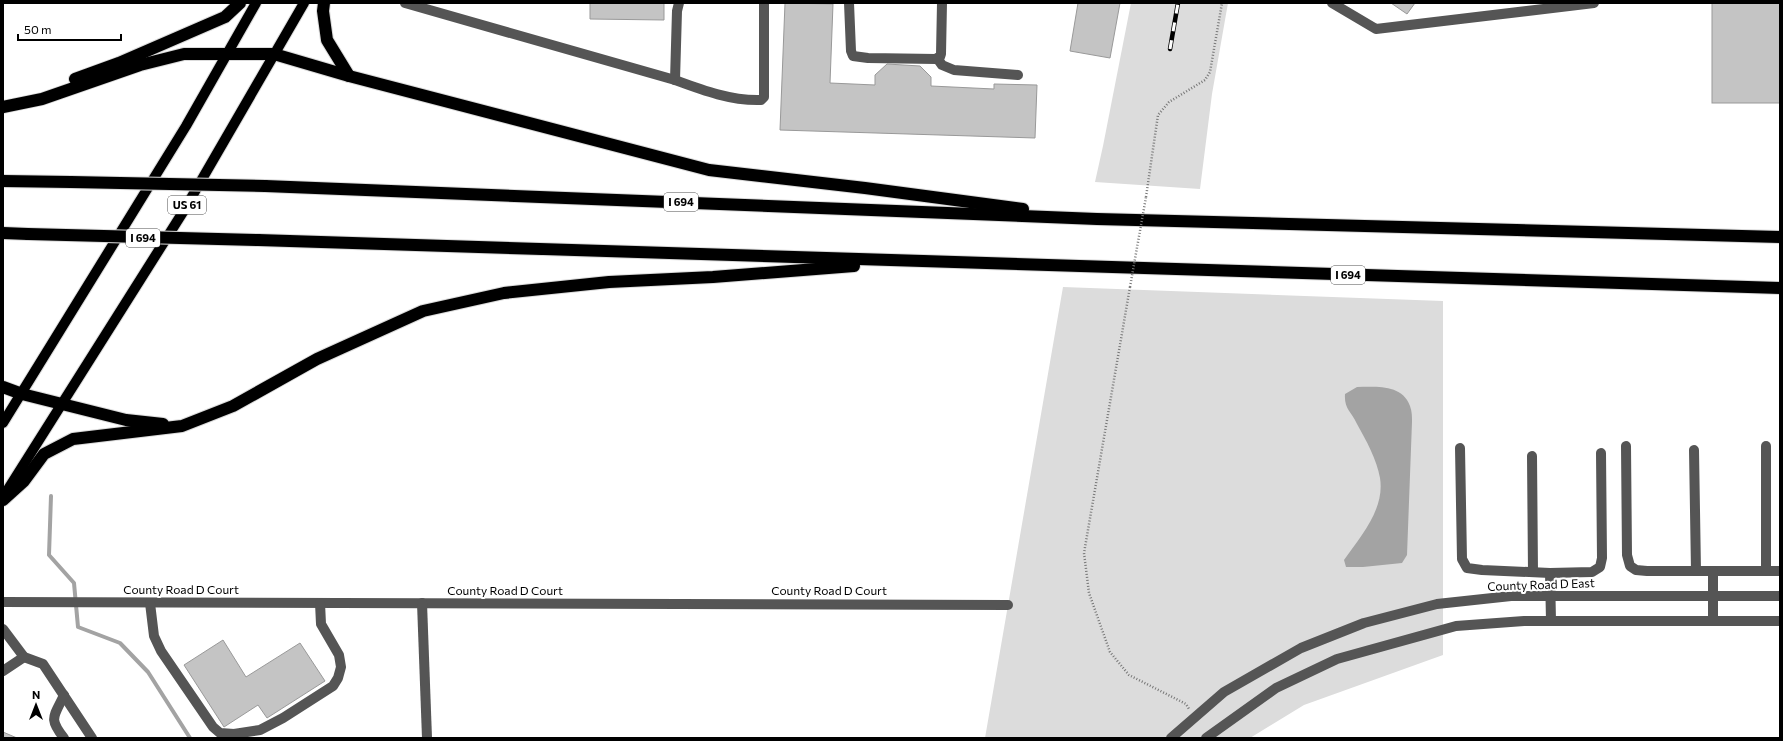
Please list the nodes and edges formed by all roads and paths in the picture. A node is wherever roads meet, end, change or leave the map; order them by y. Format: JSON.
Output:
{"nodes":[{"id":1,"x":240,"y":3,"type":"edge"},
{"id":2,"x":256,"y":3,"type":"edge"},
{"id":3,"x":304,"y":3,"type":"edge"},
{"id":4,"x":324,"y":3,"type":"edge"},
{"id":5,"x":405,"y":3,"type":"edge"},
{"id":6,"x":679,"y":3,"type":"edge"},
{"id":7,"x":764,"y":3,"type":"edge"},
{"id":8,"x":849,"y":3,"type":"edge"},
{"id":9,"x":942,"y":3,"type":"edge"},
{"id":10,"x":1222,"y":3,"type":"edge"},
{"id":11,"x":1332,"y":3,"type":"edge"},
{"id":12,"x":1594,"y":3,"type":"edge"},
{"id":13,"x":274,"y":54,"type":"junction"},
{"id":14,"x":228,"y":55,"type":"junction"},
{"id":15,"x":937,"y":58,"type":"junction"},
{"id":16,"x":1018,"y":75,"type":"dead end"},
{"id":17,"x":349,"y":76,"type":"junction"},
{"id":18,"x":674,"y":80,"type":"junction"},
{"id":19,"x":3,"y":104,"type":"edge"},
{"id":20,"x":3,"y":107,"type":"edge"},
{"id":21,"x":3,"y":181,"type":"edge"},
{"id":22,"x":1097,"y":219,"type":"junction"},
{"id":23,"x":3,"y":233,"type":"edge"},
{"id":24,"x":1780,"y":237,"type":"edge"},
{"id":25,"x":916,"y":261,"type":"junction"},
{"id":26,"x":1780,"y":288,"type":"edge"},
{"id":27,"x":3,"y":387,"type":"edge"},
{"id":28,"x":22,"y":394,"type":"junction"},
{"id":29,"x":62,"y":402,"type":"junction"},
{"id":30,"x":3,"y":423,"type":"edge"},
{"id":31,"x":182,"y":426,"type":"junction"},
{"id":32,"x":1626,"y":446,"type":"dead end"},
{"id":33,"x":1766,"y":446,"type":"dead end"},
{"id":34,"x":1460,"y":448,"type":"dead end"},
{"id":35,"x":1694,"y":450,"type":"dead end"},
{"id":36,"x":1601,"y":453,"type":"dead end"},
{"id":37,"x":1532,"y":456,"type":"dead end"},
{"id":38,"x":3,"y":498,"type":"edge"},
{"id":39,"x":1696,"y":571,"type":"junction"},
{"id":40,"x":1712,"y":571,"type":"junction"},
{"id":41,"x":1766,"y":571,"type":"junction"},
{"id":42,"x":1780,"y":571,"type":"edge"},
{"id":43,"x":1533,"y":572,"type":"junction"},
{"id":44,"x":1550,"y":573,"type":"junction"},
{"id":45,"x":1550,"y":596,"type":"junction"},
{"id":46,"x":1713,"y":596,"type":"junction"},
{"id":47,"x":1780,"y":596,"type":"edge"},
{"id":48,"x":3,"y":602,"type":"edge"},
{"id":49,"x":150,"y":603,"type":"junction"},
{"id":50,"x":320,"y":603,"type":"junction"},
{"id":51,"x":422,"y":603,"type":"junction"},
{"id":52,"x":1008,"y":605,"type":"dead end"},
{"id":53,"x":1551,"y":621,"type":"junction"},
{"id":54,"x":1713,"y":621,"type":"junction"},
{"id":55,"x":1780,"y":621,"type":"edge"},
{"id":56,"x":3,"y":628,"type":"edge"},
{"id":57,"x":24,"y":657,"type":"junction"},
{"id":58,"x":3,"y":672,"type":"edge"},
{"id":59,"x":64,"y":695,"type":"junction"},
{"id":60,"x":1195,"y":716,"type":"junction"},
{"id":61,"x":64,"y":738,"type":"edge"},
{"id":62,"x":92,"y":738,"type":"edge"},
{"id":63,"x":427,"y":738,"type":"edge"},
{"id":64,"x":1172,"y":738,"type":"edge"},
{"id":65,"x":1206,"y":738,"type":"edge"}],
"edges":[{"from":1,"to":19,"type":"highway"},
{"from":2,"to":14,"type":"main road"},
{"from":3,"to":13,"type":"main road","number":"US 61"},
{"from":4,"to":17,"type":"highway"},
{"from":5,"to":18,"type":"street"},
{"from":6,"to":18,"type":"street"},
{"from":7,"to":18,"type":"street"},
{"from":8,"to":15,"type":"street"},
{"from":9,"to":15,"type":"street"},
{"from":10,"to":60,"type":"path","bridge":true},
{"from":11,"to":12,"type":"street"},
{"from":13,"to":14,"type":"highway"},
{"from":13,"to":17,"type":"highway"},
{"from":13,"to":29,"type":"main road","number":"US 61"},
{"from":14,"to":20,"type":"highway"},
{"from":14,"to":28,"type":"main road"},
{"from":15,"to":16,"type":"street"},
{"from":17,"to":22,"type":"highway"},
{"from":21,"to":22,"type":"highway","number":"I 694","bridge":true},
{"from":22,"to":24,"type":"highway","number":"I 694"},
{"from":23,"to":25,"type":"highway","number":"I 694","bridge":true},
{"from":25,"to":26,"type":"highway","number":"I 694"},
{"from":25,"to":31,"type":"highway"},
{"from":27,"to":28,"type":"highway"},
{"from":28,"to":29,"type":"highway"},
{"from":28,"to":30,"type":"main road"},
{"from":29,"to":31,"type":"highway"},
{"from":29,"to":38,"type":"main road","number":"US 61"},
{"from":31,"to":38,"type":"highway"},
{"from":32,"to":39,"type":"street"},
{"from":33,"to":41,"type":"street"},
{"from":34,"to":43,"type":"street"},
{"from":35,"to":39,"type":"street"},
{"from":36,"to":44,"type":"street"},
{"from":37,"to":43,"type":"street"},
{"from":39,"to":40,"type":"street"},
{"from":40,"to":41,"type":"street"},
{"from":40,"to":46,"type":"street"},
{"from":41,"to":42,"type":"street"},
{"from":43,"to":44,"type":"street"},
{"from":44,"to":45,"type":"street"},
{"from":45,"to":46,"type":"street","name":"County Road D East"},
{"from":45,"to":53,"type":"street"},
{"from":45,"to":60,"type":"street","name":"County Road D East"},
{"from":46,"to":47,"type":"street","name":"County Road D East"},
{"from":46,"to":54,"type":"street"},
{"from":48,"to":49,"type":"street","name":"County Road D Court"},
{"from":49,"to":50,"type":"street","name":"County Road D Court"},
{"from":49,"to":50,"type":"street"},
{"from":50,"to":51,"type":"street","name":"County Road D Court"},
{"from":51,"to":52,"type":"street","name":"County Road D Court"},
{"from":51,"to":63,"type":"street"},
{"from":53,"to":54,"type":"street"},
{"from":53,"to":65,"type":"street"},
{"from":54,"to":55,"type":"street"},
{"from":56,"to":57,"type":"street"},
{"from":57,"to":58,"type":"street"},
{"from":57,"to":59,"type":"street"},
{"from":59,"to":61,"type":"street"},
{"from":59,"to":62,"type":"street"},
{"from":60,"to":64,"type":"street","name":"County Road D East"}]}
